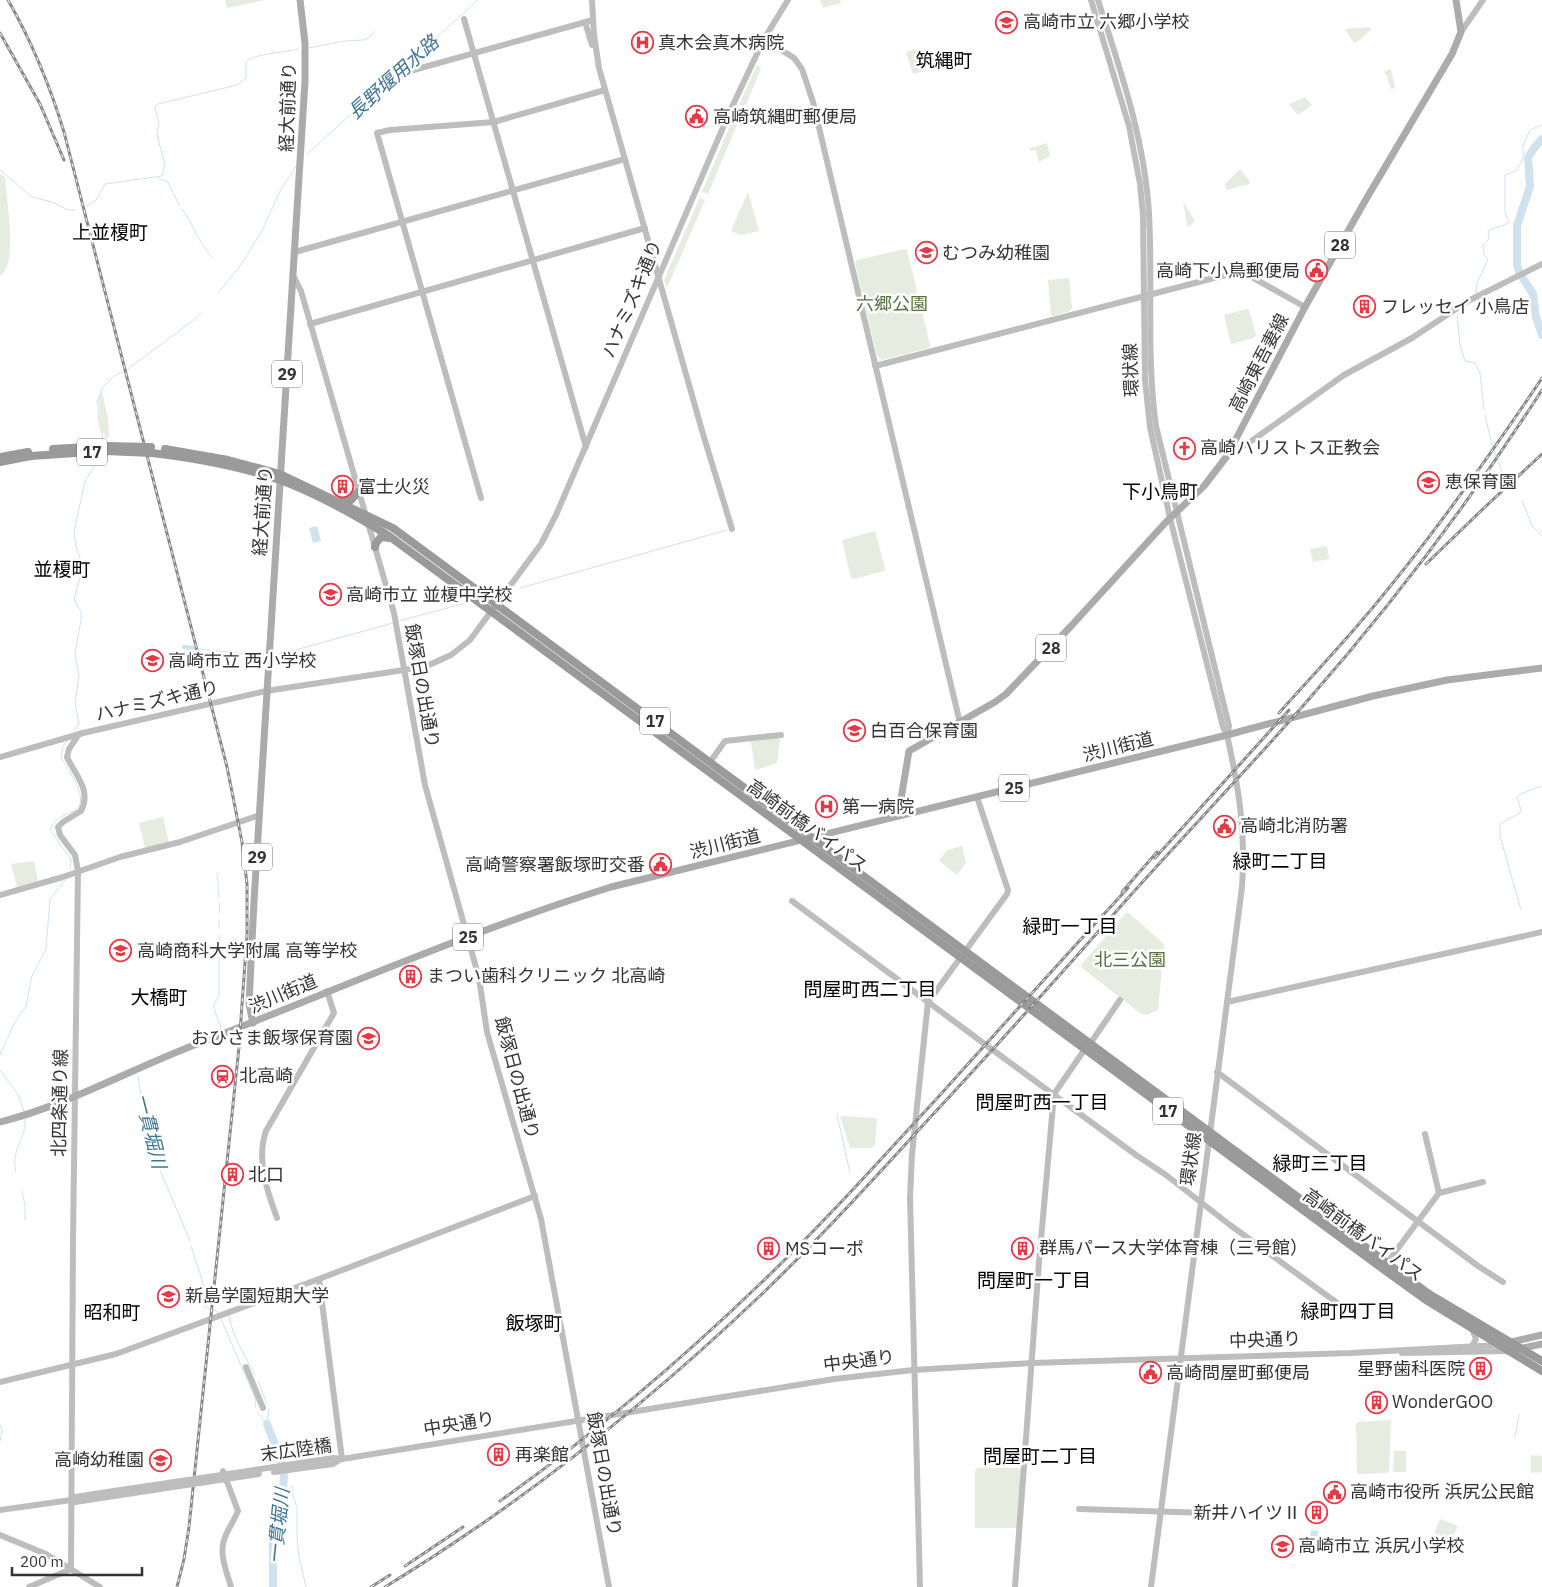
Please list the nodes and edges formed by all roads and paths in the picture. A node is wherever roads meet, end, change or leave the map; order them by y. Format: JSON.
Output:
{"nodes":[{"id":1,"x":300,"y":0,"type":"edge"},
{"id":2,"x":592,"y":0,"type":"edge"},
{"id":3,"x":788,"y":0,"type":"edge"},
{"id":4,"x":1091,"y":0,"type":"edge"},
{"id":5,"x":1098,"y":0,"type":"edge"},
{"id":6,"x":1456,"y":0,"type":"edge"},
{"id":7,"x":1482,"y":0,"type":"edge"},
{"id":8,"x":464,"y":19,"type":"dead end"},
{"id":9,"x":593,"y":20,"type":"junction"},
{"id":10,"x":585,"y":22,"type":"junction"},
{"id":11,"x":1461,"y":32,"type":"junction"},
{"id":12,"x":764,"y":39,"type":"junction"},
{"id":13,"x":474,"y":53,"type":"junction"},
{"id":14,"x":596,"y":58,"type":"junction"},
{"id":15,"x":404,"y":71,"type":"dead end"},
{"id":16,"x":605,"y":90,"type":"junction"},
{"id":17,"x":494,"y":122,"type":"junction"},
{"id":18,"x":625,"y":159,"type":"junction"},
{"id":19,"x":513,"y":190,"type":"junction"},
{"id":20,"x":402,"y":222,"type":"junction"},
{"id":21,"x":644,"y":228,"type":"junction"},
{"id":22,"x":294,"y":252,"type":"junction"},
{"id":23,"x":533,"y":260,"type":"junction"},
{"id":24,"x":1542,"y":264,"type":"edge"},
{"id":25,"x":293,"y":275,"type":"junction"},
{"id":26,"x":658,"y":277,"type":"junction"},
{"id":27,"x":292,"y":286,"type":"junction"},
{"id":28,"x":422,"y":292,"type":"junction"},
{"id":29,"x":301,"y":294,"type":"junction"},
{"id":30,"x":1147,"y":296,"type":"junction"},
{"id":31,"x":1305,"y":307,"type":"junction"},
{"id":32,"x":310,"y":324,"type":"junction"},
{"id":33,"x":875,"y":366,"type":"junction"},
{"id":34,"x":586,"y":447,"type":"junction"},
{"id":35,"x":31,"y":454,"type":"junction"},
{"id":36,"x":1227,"y":456,"type":"junction"},
{"id":37,"x":0,"y":457,"type":"edge"},
{"id":38,"x":0,"y":462,"type":"edge"},
{"id":39,"x":280,"y":477,"type":"junction"},
{"id":40,"x":358,"y":492,"type":"junction"},
{"id":41,"x":481,"y":498,"type":"dead end"},
{"id":42,"x":338,"y":500,"type":"junction"},
{"id":43,"x":1176,"y":512,"type":"junction"},
{"id":44,"x":364,"y":514,"type":"junction"},
{"id":45,"x":1170,"y":518,"type":"junction"},
{"id":46,"x":367,"y":522,"type":"junction"},
{"id":47,"x":732,"y":529,"type":"dead end"},
{"id":48,"x":392,"y":538,"type":"junction"},
{"id":49,"x":375,"y":547,"type":"junction"},
{"id":50,"x":494,"y":608,"type":"junction"},
{"id":51,"x":1542,"y":668,"type":"edge"},
{"id":52,"x":404,"y":670,"type":"junction"},
{"id":53,"x":266,"y":691,"type":"junction"},
{"id":54,"x":960,"y":722,"type":"junction"},
{"id":55,"x":74,"y":735,"type":"junction"},
{"id":56,"x":781,"y":735,"type":"dead end"},
{"id":57,"x":1227,"y":735,"type":"junction"},
{"id":58,"x":0,"y":757,"type":"edge"},
{"id":59,"x":710,"y":762,"type":"junction"},
{"id":60,"x":977,"y":797,"type":"junction"},
{"id":61,"x":260,"y":815,"type":"junction"},
{"id":62,"x":901,"y":815,"type":"junction"},
{"id":63,"x":812,"y":838,"type":"junction"},
{"id":64,"x":802,"y":841,"type":"junction"},
{"id":65,"x":72,"y":874,"type":"junction"},
{"id":66,"x":0,"y":895,"type":"edge"},
{"id":67,"x":792,"y":901,"type":"dead end"},
{"id":68,"x":1542,"y":932,"type":"edge"},
{"id":69,"x":467,"y":937,"type":"junction"},
{"id":70,"x":962,"y":955,"type":"junction"},
{"id":71,"x":327,"y":991,"type":"junction"},
{"id":72,"x":1120,"y":1000,"type":"dead end"},
{"id":73,"x":928,"y":1002,"type":"junction"},
{"id":74,"x":1227,"y":1002,"type":"junction"},
{"id":75,"x":253,"y":1023,"type":"junction"},
{"id":76,"x":1088,"y":1047,"type":"junction"},
{"id":77,"x":1217,"y":1072,"type":"junction"},
{"id":78,"x":1054,"y":1094,"type":"junction"},
{"id":79,"x":75,"y":1096,"type":"junction"},
{"id":80,"x":0,"y":1122,"type":"edge"},
{"id":81,"x":1210,"y":1132,"type":"junction"},
{"id":82,"x":1425,"y":1134,"type":"dead end"},
{"id":83,"x":1209,"y":1142,"type":"junction"},
{"id":84,"x":1483,"y":1182,"type":"dead end"},
{"id":85,"x":1439,"y":1194,"type":"junction"},
{"id":86,"x":535,"y":1196,"type":"junction"},
{"id":87,"x":1200,"y":1201,"type":"junction"},
{"id":88,"x":277,"y":1218,"type":"dead end"},
{"id":89,"x":1418,"y":1221,"type":"junction"},
{"id":90,"x":1387,"y":1263,"type":"junction"},
{"id":91,"x":319,"y":1279,"type":"junction"},
{"id":92,"x":1503,"y":1282,"type":"dead end"},
{"id":93,"x":1351,"y":1313,"type":"dead end"},
{"id":94,"x":1472,"y":1329,"type":"junction"},
{"id":95,"x":1542,"y":1335,"type":"edge"},
{"id":96,"x":1538,"y":1344,"type":"edge"},
{"id":97,"x":1498,"y":1345,"type":"junction"},
{"id":98,"x":1472,"y":1346,"type":"junction"},
{"id":99,"x":1509,"y":1347,"type":"junction"},
{"id":100,"x":1521,"y":1349,"type":"junction"},
{"id":101,"x":1386,"y":1352,"type":"junction"},
{"id":102,"x":1534,"y":1356,"type":"junction"},
{"id":103,"x":1181,"y":1358,"type":"junction"},
{"id":104,"x":1542,"y":1361,"type":"edge"},
{"id":105,"x":1032,"y":1363,"type":"junction"},
{"id":106,"x":72,"y":1365,"type":"junction"},
{"id":107,"x":246,"y":1367,"type":"dead end"},
{"id":108,"x":913,"y":1370,"type":"junction"},
{"id":109,"x":1542,"y":1371,"type":"edge"},
{"id":110,"x":0,"y":1382,"type":"edge"},
{"id":111,"x":263,"y":1408,"type":"dead end"},
{"id":112,"x":578,"y":1420,"type":"junction"},
{"id":113,"x":342,"y":1459,"type":"junction"},
{"id":114,"x":223,"y":1471,"type":"dead end"},
{"id":115,"x":71,"y":1500,"type":"junction"},
{"id":116,"x":1078,"y":1509,"type":"dead end"},
{"id":117,"x":0,"y":1510,"type":"edge"},
{"id":118,"x":1160,"y":1512,"type":"junction"},
{"id":119,"x":1208,"y":1513,"type":"dead end"},
{"id":120,"x":0,"y":1535,"type":"edge"},
{"id":121,"x":70,"y":1569,"type":"junction"},
{"id":122,"x":29,"y":1587,"type":"edge"},
{"id":123,"x":100,"y":1587,"type":"edge"},
{"id":124,"x":231,"y":1587,"type":"edge"},
{"id":125,"x":609,"y":1587,"type":"edge"},
{"id":126,"x":920,"y":1587,"type":"edge"},
{"id":127,"x":1015,"y":1587,"type":"edge"},
{"id":128,"x":1151,"y":1587,"type":"edge"}],
"edges":[{"from":1,"to":22,"type":"main road","name":"経大前通り","number":"29"},
{"from":2,"to":9,"type":"street"},
{"from":3,"to":12,"type":"street","name":"ハナミズキ通り"},
{"from":4,"to":30,"type":"street","name":"環状線"},
{"from":5,"to":30,"type":"street","name":"環状線"},
{"from":6,"to":11,"type":"main road"},
{"from":7,"to":11,"type":"street"},
{"from":8,"to":13,"type":"street"},
{"from":9,"to":10,"type":"street"},
{"from":9,"to":14,"type":"street"},
{"from":10,"to":13,"type":"street"},
{"from":10,"to":14,"type":"street"},
{"from":11,"to":31,"type":"main road","name":"高崎東吾妻線","number":"28"},
{"from":12,"to":26,"type":"street","name":"ハナミズキ通り"},
{"from":12,"to":33,"type":"street"},
{"from":13,"to":15,"type":"street"},
{"from":13,"to":17,"type":"street"},
{"from":14,"to":16,"type":"street"},
{"from":16,"to":17,"type":"street"},
{"from":16,"to":18,"type":"street"},
{"from":17,"to":19,"type":"street"},
{"from":17,"to":20,"type":"street"},
{"from":18,"to":19,"type":"street"},
{"from":18,"to":21,"type":"street"},
{"from":19,"to":20,"type":"street"},
{"from":19,"to":23,"type":"street"},
{"from":20,"to":22,"type":"street"},
{"from":20,"to":28,"type":"street"},
{"from":21,"to":23,"type":"street"},
{"from":21,"to":26,"type":"street"},
{"from":22,"to":25,"type":"main road","name":"経大前通り","number":"29"},
{"from":23,"to":28,"type":"street"},
{"from":23,"to":34,"type":"street"},
{"from":24,"to":36,"type":"street"},
{"from":25,"to":27,"type":"main road","name":"経大前通り","number":"29"},
{"from":25,"to":29,"type":"street","name":"飯塚日の出通り"},
{"from":26,"to":34,"type":"street","name":"ハナミズキ通り"},
{"from":26,"to":47,"type":"street"},
{"from":27,"to":29,"type":"street"},
{"from":27,"to":39,"type":"main road","name":"経大前通り","number":"29"},
{"from":28,"to":32,"type":"street"},
{"from":28,"to":41,"type":"street"},
{"from":29,"to":32,"type":"street","name":"飯塚日の出通り"},
{"from":30,"to":31,"type":"street"},
{"from":30,"to":33,"type":"street"},
{"from":30,"to":43,"type":"street","name":"環状線"},
{"from":30,"to":45,"type":"street","name":"環状線"},
{"from":31,"to":36,"type":"main road","name":"高崎東吾妻線","number":"28"},
{"from":32,"to":40,"type":"street","name":"飯塚日の出通り"},
{"from":33,"to":54,"type":"street"},
{"from":34,"to":50,"type":"street","name":"ハナミズキ通り"},
{"from":35,"to":37,"type":"highway","name":"高崎前橋バイパス","number":"17"},
{"from":35,"to":38,"type":"highway","name":"高崎前橋バイパス","number":"17"},
{"from":35,"to":39,"type":"highway","name":"高崎前橋バイパス","number":"17","bridge":true},
{"from":36,"to":43,"type":"main road","name":"高崎東吾妻線","number":"28"},
{"from":39,"to":42,"type":"highway","name":"高崎前橋バイパス","number":"17"},
{"from":39,"to":46,"type":"highway","name":"高崎前橋バイパス","number":"17"},
{"from":39,"to":53,"type":"main road","name":"経大前通り","number":"29"},
{"from":40,"to":42,"type":"highway"},
{"from":40,"to":44,"type":"street","name":"飯塚日の出通り"},
{"from":42,"to":44,"type":"highway","name":"高崎前橋バイパス","number":"17"},
{"from":43,"to":45,"type":"main road","name":"高崎東吾妻線","number":"28"},
{"from":43,"to":57,"type":"street","name":"環状線"},
{"from":44,"to":46,"type":"street","name":"飯塚日の出通り"},
{"from":44,"to":50,"type":"highway","name":"高崎前橋バイパス","number":"17"},
{"from":45,"to":54,"type":"main road","name":"高崎東吾妻線","number":"28"},
{"from":45,"to":57,"type":"street","name":"環状線"},
{"from":46,"to":48,"type":"highway","name":"高崎前橋バイパス","number":"17"},
{"from":46,"to":49,"type":"street","name":"飯塚日の出通り"},
{"from":48,"to":49,"type":"highway"},
{"from":48,"to":50,"type":"highway","name":"高崎前橋バイパス","number":"17"},
{"from":49,"to":52,"type":"street","name":"飯塚日の出通り"},
{"from":50,"to":52,"type":"street","name":"ハナミズキ通り"},
{"from":50,"to":59,"type":"highway","name":"高崎前橋バイパス","number":"17"},
{"from":50,"to":64,"type":"highway","name":"高崎前橋バイパス","number":"17"},
{"from":51,"to":57,"type":"main road","name":"渋川街道","number":"25"},
{"from":52,"to":53,"type":"street","name":"ハナミズキ通り"},
{"from":52,"to":69,"type":"street","name":"飯塚日の出通り"},
{"from":53,"to":55,"type":"street","name":"ハナミズキ通り"},
{"from":53,"to":61,"type":"main road","name":"経大前通り","number":"29"},
{"from":54,"to":62,"type":"main road","name":"高崎東吾妻線","number":"28"},
{"from":55,"to":58,"type":"street","name":"ハナミズキ通り"},
{"from":55,"to":65,"type":"street","name":"北四条通り線"},
{"from":56,"to":59,"type":"street"},
{"from":57,"to":60,"type":"main road","name":"渋川街道","number":"25"},
{"from":57,"to":74,"type":"street","name":"環状線"},
{"from":59,"to":63,"type":"highway","name":"高崎前橋バイパス","number":"17"},
{"from":60,"to":62,"type":"main road","name":"渋川街道","number":"25"},
{"from":60,"to":70,"type":"street"},
{"from":61,"to":65,"type":"street"},
{"from":61,"to":75,"type":"main road","name":"経大前通り","number":"29"},
{"from":62,"to":63,"type":"main road","name":"渋川街道","number":"25"},
{"from":63,"to":64,"type":"main road","name":"渋川街道","number":"25"},
{"from":63,"to":70,"type":"highway","name":"高崎前橋バイパス","number":"17"},
{"from":64,"to":69,"type":"main road","name":"渋川街道","number":"25"},
{"from":64,"to":70,"type":"highway","name":"高崎前橋バイパス","number":"17"},
{"from":65,"to":66,"type":"street"},
{"from":65,"to":79,"type":"street","name":"北四条通り線"},
{"from":67,"to":73,"type":"street"},
{"from":68,"to":74,"type":"street"},
{"from":69,"to":71,"type":"main road","name":"渋川街道","number":"25"},
{"from":69,"to":86,"type":"street","name":"飯塚日の出通り"},
{"from":70,"to":73,"type":"street"},
{"from":70,"to":76,"type":"highway","name":"高崎前橋バイパス","number":"17"},
{"from":71,"to":75,"type":"main road","name":"渋川街道","number":"25"},
{"from":71,"to":88,"type":"street"},
{"from":72,"to":76,"type":"street"},
{"from":73,"to":78,"type":"street"},
{"from":73,"to":108,"type":"street"},
{"from":74,"to":77,"type":"street","name":"環状線"},
{"from":75,"to":79,"type":"main road","name":"渋川街道","number":"25"},
{"from":76,"to":78,"type":"street"},
{"from":76,"to":81,"type":"highway","name":"高崎前橋バイパス","number":"17"},
{"from":76,"to":83,"type":"highway","name":"高崎前橋バイパス","number":"17"},
{"from":77,"to":81,"type":"street","name":"環状線"},
{"from":77,"to":89,"type":"street"},
{"from":78,"to":87,"type":"street"},
{"from":78,"to":105,"type":"street"},
{"from":79,"to":80,"type":"main road","name":"渋川街道","number":"25"},
{"from":79,"to":106,"type":"street","name":"北四条通り線"},
{"from":81,"to":83,"type":"street","name":"環状線"},
{"from":81,"to":90,"type":"highway","name":"高崎前橋バイパス","number":"17"},
{"from":82,"to":85,"type":"street"},
{"from":83,"to":87,"type":"street","name":"環状線"},
{"from":83,"to":94,"type":"highway","name":"高崎前橋バイパス","number":"17"},
{"from":84,"to":85,"type":"street"},
{"from":85,"to":89,"type":"street"},
{"from":86,"to":91,"type":"street"},
{"from":86,"to":112,"type":"street","name":"飯塚日の出通り"},
{"from":87,"to":93,"type":"street"},
{"from":87,"to":103,"type":"street","name":"環状線"},
{"from":89,"to":90,"type":"street"},
{"from":89,"to":92,"type":"street"},
{"from":90,"to":99,"type":"highway","name":"高崎前橋バイパス","number":"17"},
{"from":91,"to":106,"type":"street"},
{"from":91,"to":113,"type":"street"},
{"from":94,"to":97,"type":"highway","name":"高崎前橋バイパス","number":"17"},
{"from":94,"to":98,"type":"street"},
{"from":95,"to":99,"type":"main road"},
{"from":96,"to":100,"type":"main road"},
{"from":96,"to":102,"type":"main road"},
{"from":97,"to":98,"type":"street","name":"中央通り"},
{"from":97,"to":99,"type":"highway","name":"高崎前橋バイパス","number":"17"},
{"from":98,"to":101,"type":"street","name":"中央通り"},
{"from":99,"to":100,"type":"highway","name":"高崎前橋バイパス","number":"17"},
{"from":99,"to":101,"type":"street","name":"中央通り"},
{"from":99,"to":109,"type":"highway","name":"高崎前橋バイパス","number":"17"},
{"from":100,"to":102,"type":"highway","name":"高崎前橋バイパス","number":"17"},
{"from":101,"to":103,"type":"street","name":"中央通り"},
{"from":102,"to":104,"type":"highway","name":"高崎前橋バイパス","number":"17"},
{"from":103,"to":105,"type":"street","name":"中央通り"},
{"from":103,"to":118,"type":"street","name":"環状線"},
{"from":105,"to":108,"type":"street","name":"中央通り"},
{"from":105,"to":127,"type":"street"},
{"from":106,"to":110,"type":"street"},
{"from":106,"to":115,"type":"street","name":"北四条通り線"},
{"from":107,"to":111,"type":"street"},
{"from":108,"to":112,"type":"street","name":"中央通り"},
{"from":108,"to":126,"type":"street"},
{"from":112,"to":113,"type":"street","name":"中央通り"},
{"from":112,"to":125,"type":"street","name":"飯塚日の出通り"},
{"from":113,"to":115,"type":"street","name":"末広陸橋","bridge":true},
{"from":114,"to":124,"type":"street"},
{"from":115,"to":117,"type":"street"},
{"from":115,"to":121,"type":"street","name":"北四条通り線"},
{"from":116,"to":118,"type":"street"},
{"from":118,"to":119,"type":"street"},
{"from":118,"to":128,"type":"street","name":"環状線"},
{"from":120,"to":121,"type":"street"},
{"from":121,"to":122,"type":"street"},
{"from":121,"to":123,"type":"street"}]}
